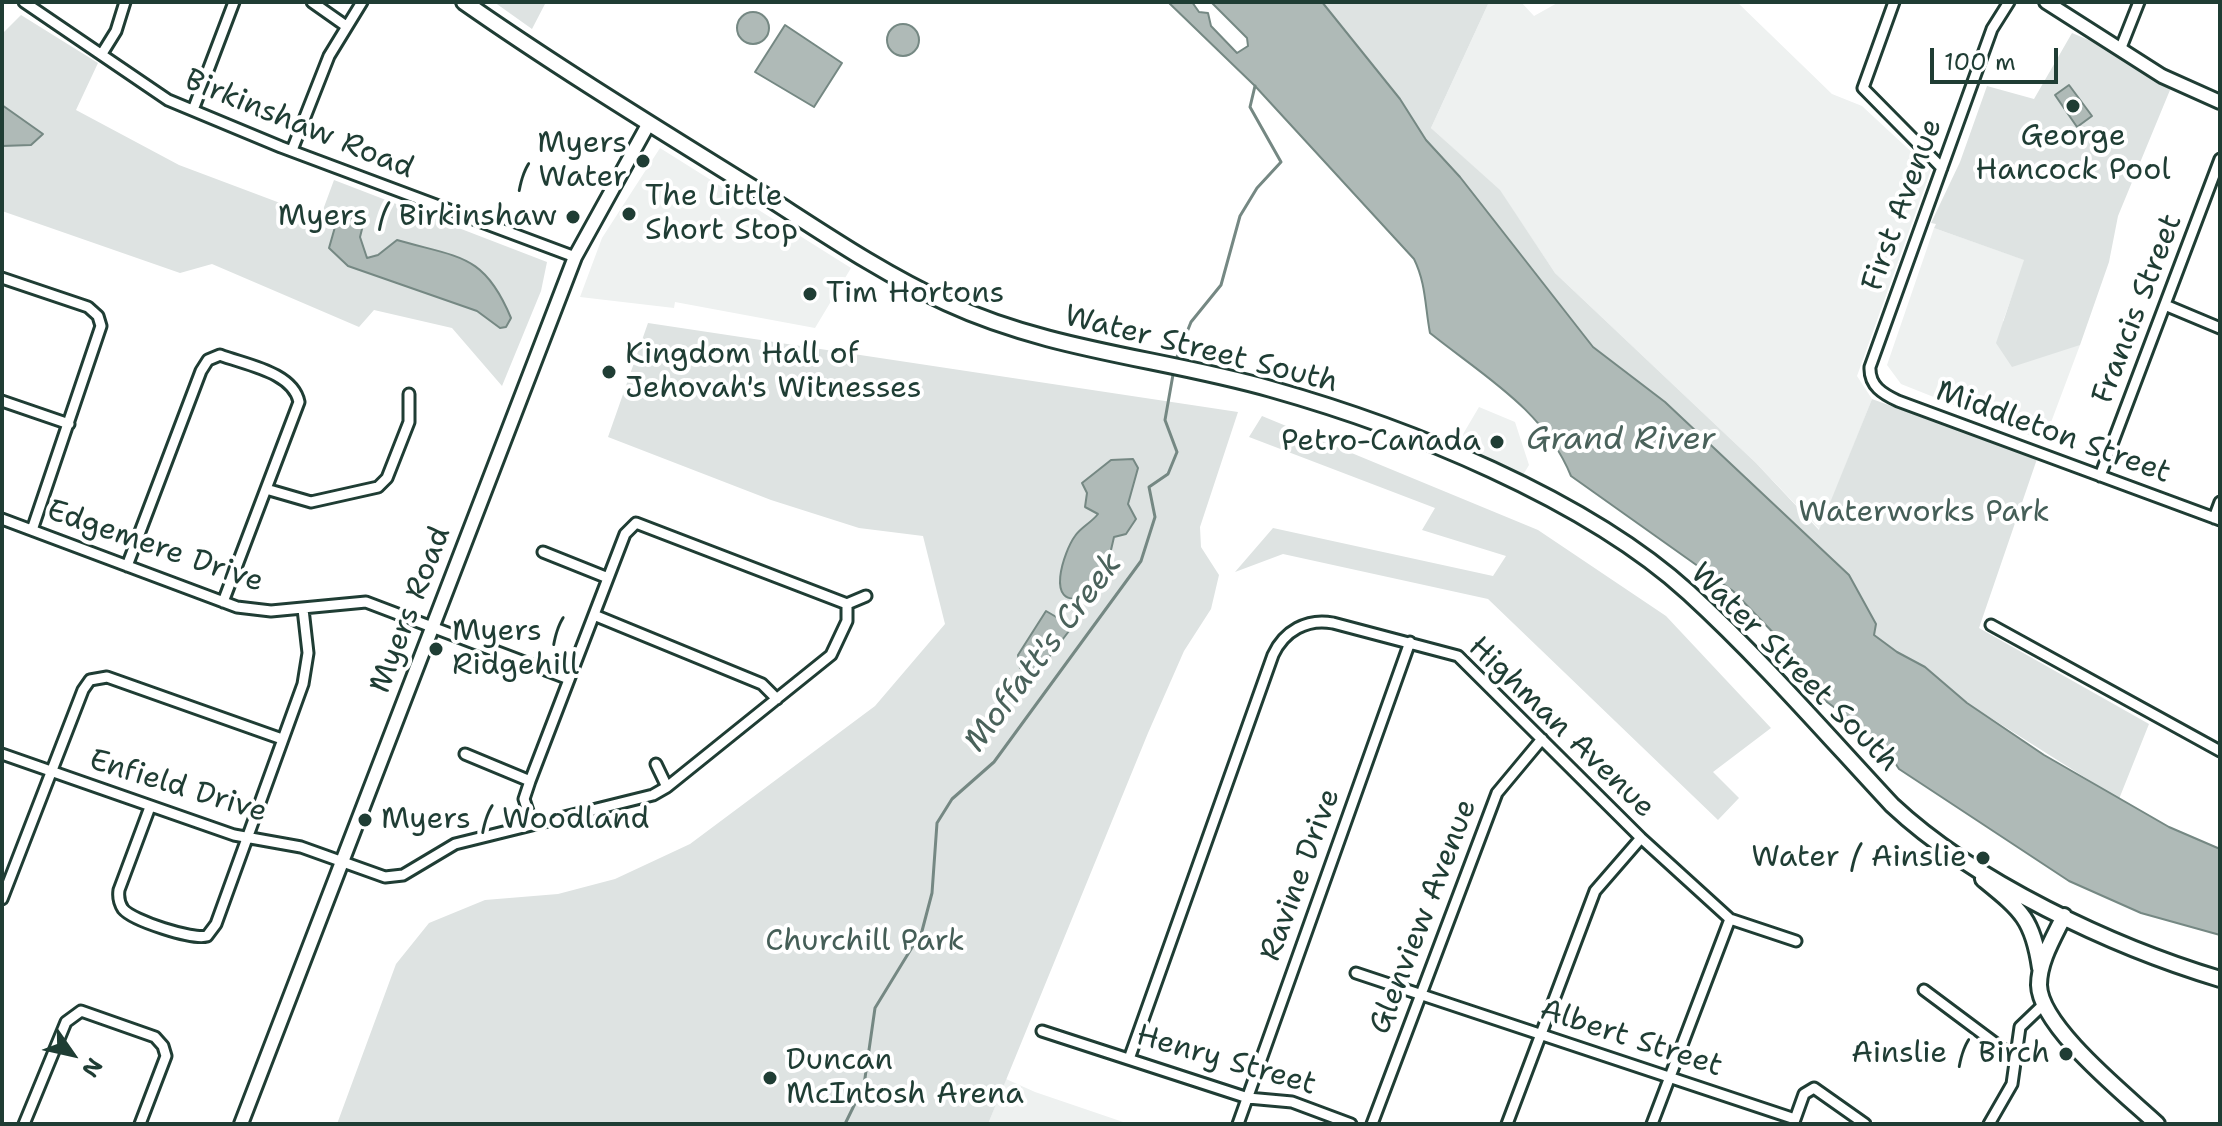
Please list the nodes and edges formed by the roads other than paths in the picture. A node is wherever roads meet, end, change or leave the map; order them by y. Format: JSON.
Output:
{"nodes":[{"id":1,"x":24,"y":2,"type":"edge"},
{"id":2,"x":125,"y":2,"type":"edge"},
{"id":3,"x":234,"y":2,"type":"edge"},
{"id":4,"x":312,"y":2,"type":"edge"},
{"id":5,"x":362,"y":2,"type":"edge"},
{"id":6,"x":464,"y":2,"type":"edge"},
{"id":7,"x":1894,"y":2,"type":"edge"},
{"id":8,"x":2009,"y":2,"type":"edge"},
{"id":9,"x":2046,"y":2,"type":"edge"},
{"id":10,"x":2139,"y":2,"type":"edge"},
{"id":11,"x":346,"y":26,"type":"junction"},
{"id":12,"x":2120,"y":50,"type":"junction"},
{"id":13,"x":103,"y":52,"type":"junction"},
{"id":14,"x":2220,"y":102,"type":"edge"},
{"id":15,"x":193,"y":110,"type":"junction"},
{"id":16,"x":649,"y":123,"type":"junction"},
{"id":17,"x":292,"y":150,"type":"junction"},
{"id":18,"x":2220,"y":159,"type":"edge"},
{"id":19,"x":1942,"y":168,"type":"junction"},
{"id":20,"x":575,"y":257,"type":"junction"},
{"id":21,"x":2,"y":278,"type":"edge"},
{"id":22,"x":2165,"y":305,"type":"junction"},
{"id":23,"x":2220,"y":328,"type":"edge"},
{"id":24,"x":1873,"y":383,"type":"joint"},
{"id":25,"x":409,"y":394,"type":"dead end"},
{"id":26,"x":2,"y":401,"type":"edge"},
{"id":27,"x":69,"y":424,"type":"junction"},
{"id":28,"x":2100,"y":476,"type":"junction"},
{"id":29,"x":266,"y":489,"type":"junction"},
{"id":30,"x":2220,"y":502,"type":"edge"},
{"id":31,"x":2,"y":519,"type":"edge"},
{"id":32,"x":2217,"y":519,"type":"edge"},
{"id":33,"x":32,"y":530,"type":"junction"},
{"id":34,"x":543,"y":552,"type":"dead end"},
{"id":35,"x":127,"y":566,"type":"junction"},
{"id":36,"x":608,"y":578,"type":"junction"},
{"id":37,"x":866,"y":596,"type":"dead end"},
{"id":38,"x":223,"y":602,"type":"junction"},
{"id":39,"x":847,"y":604,"type":"junction"},
{"id":40,"x":303,"y":609,"type":"junction"},
{"id":41,"x":594,"y":615,"type":"junction"},
{"id":42,"x":433,"y":625,"type":"junction"},
{"id":43,"x":1991,"y":625,"type":"dead end"},
{"id":44,"x":1410,"y":642,"type":"junction"},
{"id":45,"x":569,"y":679,"type":"junction"},
{"id":46,"x":777,"y":699,"type":"junction"},
{"id":47,"x":282,"y":739,"type":"junction"},
{"id":48,"x":1542,"y":739,"type":"junction"},
{"id":49,"x":2220,"y":751,"type":"edge"},
{"id":50,"x":2,"y":754,"type":"edge"},
{"id":51,"x":465,"y":754,"type":"dead end"},
{"id":52,"x":656,"y":764,"type":"dead end"},
{"id":53,"x":51,"y":772,"type":"junction"},
{"id":54,"x":530,"y":781,"type":"junction"},
{"id":55,"x":667,"y":787,"type":"junction"},
{"id":56,"x":150,"y":807,"type":"junction"},
{"id":57,"x":532,"y":823,"type":"junction"},
{"id":58,"x":246,"y":838,"type":"junction"},
{"id":59,"x":1641,"y":838,"type":"junction"},
{"id":60,"x":1955,"y":855,"type":"junction"},
{"id":61,"x":342,"y":861,"type":"junction"},
{"id":62,"x":2,"y":899,"type":"edge"},
{"id":63,"x":2064,"y":916,"type":"junction"},
{"id":64,"x":1730,"y":919,"type":"junction"},
{"id":65,"x":1796,"y":941,"type":"dead end"},
{"id":66,"x":2041,"y":972,"type":"junction"},
{"id":67,"x":1356,"y":973,"type":"dead end"},
{"id":68,"x":2220,"y":979,"type":"edge"},
{"id":69,"x":1924,"y":990,"type":"dead end"},
{"id":70,"x":1421,"y":994,"type":"junction"},
{"id":71,"x":2044,"y":1004,"type":"junction"},
{"id":72,"x":1042,"y":1031,"type":"dead end"},
{"id":73,"x":1541,"y":1034,"type":"junction"},
{"id":74,"x":2015,"y":1058,"type":"junction"},
{"id":75,"x":1129,"y":1059,"type":"junction"},
{"id":76,"x":1670,"y":1077,"type":"junction"},
{"id":77,"x":1248,"y":1098,"type":"junction"},
{"id":78,"x":1794,"y":1122,"type":"edge"},
{"id":79,"x":24,"y":1124,"type":"edge"},
{"id":80,"x":140,"y":1124,"type":"edge"},
{"id":81,"x":241,"y":1124,"type":"edge"},
{"id":82,"x":1238,"y":1124,"type":"edge"},
{"id":83,"x":1351,"y":1124,"type":"edge"},
{"id":84,"x":1372,"y":1124,"type":"edge"},
{"id":85,"x":1507,"y":1124,"type":"edge"},
{"id":86,"x":1652,"y":1124,"type":"edge"},
{"id":87,"x":1865,"y":1124,"type":"edge"},
{"id":88,"x":1989,"y":1124,"type":"edge"},
{"id":89,"x":2157,"y":1124,"type":"edge"}],
"edges":[{"from":1,"to":13,"type":"street","name":"Birkinshaw Road"},
{"from":2,"to":13,"type":"street"},
{"from":3,"to":15,"type":"street"},
{"from":4,"to":11,"type":"street"},
{"from":5,"to":11,"type":"street"},
{"from":6,"to":16,"type":"main road","name":"Water Street South"},
{"from":7,"to":19,"type":"street"},
{"from":8,"to":19,"type":"street","name":"First Avenue"},
{"from":9,"to":12,"type":"main road"},
{"from":10,"to":12,"type":"street"},
{"from":11,"to":17,"type":"street"},
{"from":12,"to":14,"type":"main road"},
{"from":13,"to":15,"type":"street","name":"Birkinshaw Road"},
{"from":15,"to":17,"type":"street","name":"Birkinshaw Road"},
{"from":16,"to":20,"type":"main road","name":"Myers Road"},
{"from":16,"to":60,"type":"main road","name":"Water Street South"},
{"from":17,"to":20,"type":"street","name":"Birkinshaw Road"},
{"from":18,"to":22,"type":"street","name":"Francis Street"},
{"from":19,"to":24,"type":"street","name":"First Avenue"},
{"from":20,"to":42,"type":"main road","name":"Myers Road"},
{"from":21,"to":27,"type":"street"},
{"from":22,"to":23,"type":"street"},
{"from":22,"to":28,"type":"street","name":"Francis Street"},
{"from":24,"to":28,"type":"street","name":"Middleton Street"},
{"from":25,"to":29,"type":"street"},
{"from":26,"to":27,"type":"street"},
{"from":27,"to":33,"type":"street"},
{"from":28,"to":32,"type":"street","name":"Middleton Street"},
{"from":29,"to":35,"type":"street"},
{"from":29,"to":38,"type":"street"},
{"from":30,"to":32,"type":"street"},
{"from":31,"to":33,"type":"street","name":"Edgemere Drive"},
{"from":33,"to":35,"type":"street","name":"Edgemere Drive"},
{"from":34,"to":36,"type":"street"},
{"from":35,"to":38,"type":"street","name":"Edgemere Drive"},
{"from":36,"to":39,"type":"street"},
{"from":36,"to":41,"type":"street"},
{"from":37,"to":39,"type":"street"},
{"from":38,"to":40,"type":"street","name":"Edgemere Drive"},
{"from":39,"to":46,"type":"street","name":"Enfield Drive"},
{"from":40,"to":42,"type":"street","name":"Edgemere Drive"},
{"from":40,"to":47,"type":"street"},
{"from":41,"to":45,"type":"street"},
{"from":41,"to":46,"type":"street"},
{"from":42,"to":45,"type":"street","name":"Edgemere Drive"},
{"from":42,"to":61,"type":"main road","name":"Myers Road"},
{"from":43,"to":49,"type":"street"},
{"from":44,"to":48,"type":"street","name":"Highman Avenue"},
{"from":44,"to":75,"type":"street","name":"Highman Avenue"},
{"from":44,"to":77,"type":"street","name":"Ravine Drive"},
{"from":45,"to":54,"type":"street"},
{"from":46,"to":55,"type":"street","name":"Enfield Drive"},
{"from":47,"to":53,"type":"street"},
{"from":47,"to":58,"type":"street"},
{"from":48,"to":59,"type":"street","name":"Highman Avenue"},
{"from":48,"to":70,"type":"street","name":"Glenview Avenue"},
{"from":50,"to":53,"type":"street","name":"Enfield Drive"},
{"from":51,"to":54,"type":"street"},
{"from":52,"to":55,"type":"street"},
{"from":53,"to":56,"type":"street","name":"Enfield Drive"},
{"from":53,"to":62,"type":"street"},
{"from":54,"to":57,"type":"street"},
{"from":55,"to":57,"type":"street","name":"Enfield Drive"},
{"from":56,"to":58,"type":"street","name":"Enfield Drive"},
{"from":56,"to":58,"type":"street"},
{"from":57,"to":61,"type":"street","name":"Enfield Drive"},
{"from":58,"to":61,"type":"street","name":"Enfield Drive"},
{"from":59,"to":64,"type":"street","name":"Highman Avenue"},
{"from":59,"to":73,"type":"street"},
{"from":60,"to":63,"type":"main road","name":"Water Street South"},
{"from":60,"to":66,"type":"main road"},
{"from":61,"to":81,"type":"main road","name":"Myers Road"},
{"from":63,"to":66,"type":"main road"},
{"from":63,"to":68,"type":"main road","name":"Water Street South"},
{"from":64,"to":65,"type":"street","name":"Highman Avenue"},
{"from":64,"to":76,"type":"street"},
{"from":66,"to":71,"type":"main road"},
{"from":67,"to":70,"type":"street","name":"Albert Street"},
{"from":69,"to":74,"type":"street"},
{"from":70,"to":73,"type":"street","name":"Albert Street"},
{"from":70,"to":84,"type":"street","name":"Glenview Avenue"},
{"from":71,"to":74,"type":"street"},
{"from":71,"to":89,"type":"main road"},
{"from":72,"to":75,"type":"street","name":"Henry Street"},
{"from":73,"to":76,"type":"street","name":"Albert Street"},
{"from":73,"to":85,"type":"street"},
{"from":74,"to":88,"type":"street"},
{"from":75,"to":77,"type":"street","name":"Henry Street"},
{"from":76,"to":78,"type":"street","name":"Albert Street"},
{"from":76,"to":86,"type":"street"},
{"from":77,"to":82,"type":"street","name":"Ravine Drive"},
{"from":77,"to":83,"type":"street","name":"Henry Street"},
{"from":78,"to":87,"type":"street","name":"Albert Street"},
{"from":79,"to":80,"type":"street"}]}
